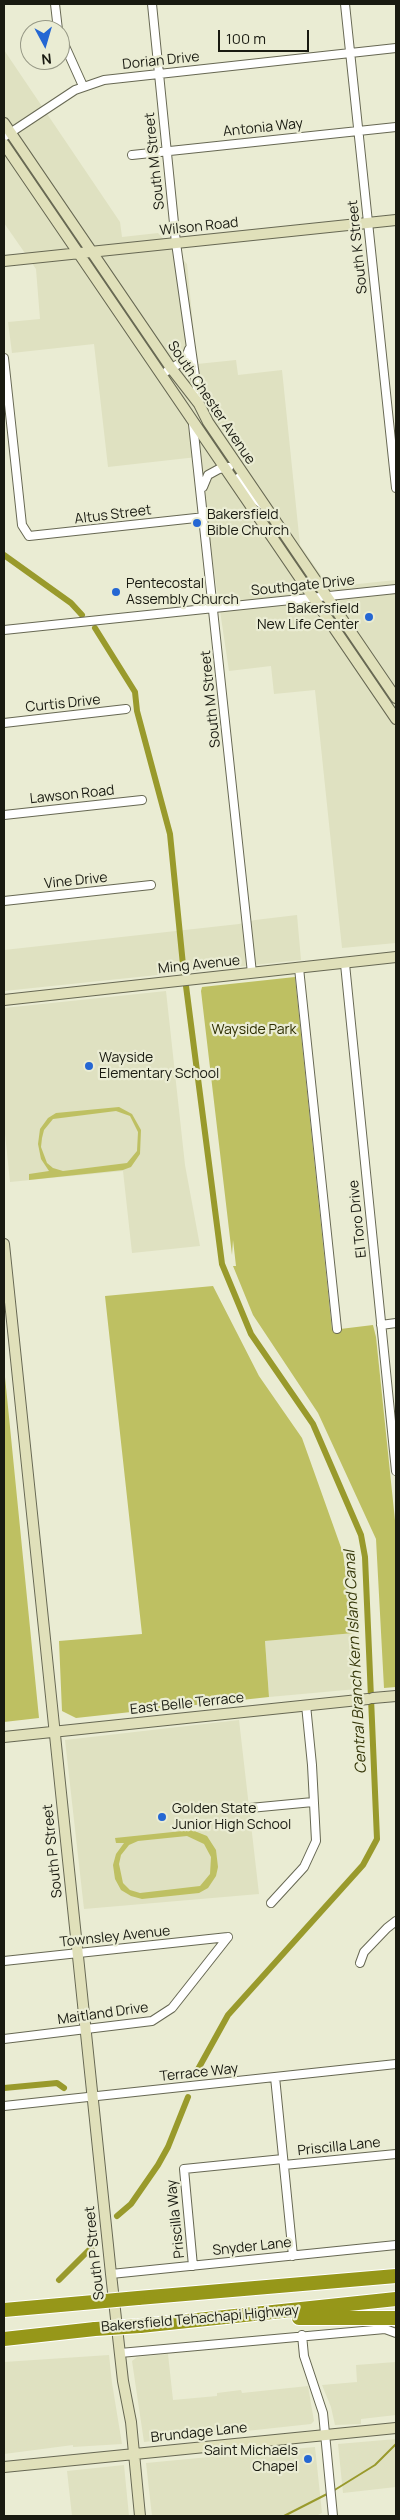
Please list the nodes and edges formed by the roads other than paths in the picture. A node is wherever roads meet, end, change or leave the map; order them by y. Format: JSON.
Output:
{"nodes":[{"id":1,"x":55,"y":4,"type":"edge"},
{"id":2,"x":152,"y":4,"type":"edge"},
{"id":3,"x":345,"y":4,"type":"edge"},
{"id":4,"x":57,"y":20,"type":"edge"},
{"id":5,"x":396,"y":48,"type":"edge"},
{"id":6,"x":350,"y":53,"type":"junction"},
{"id":7,"x":70,"y":59,"type":"edge"},
{"id":8,"x":158,"y":74,"type":"junction"},
{"id":9,"x":82,"y":86,"type":"junction"},
{"id":10,"x":4,"y":123,"type":"edge"},
{"id":11,"x":396,"y":127,"type":"edge"},
{"id":12,"x":358,"y":131,"type":"junction"},
{"id":13,"x":7,"y":135,"type":"edge"},
{"id":14,"x":4,"y":144,"type":"edge"},
{"id":15,"x":166,"y":151,"type":"junction"},
{"id":16,"x":132,"y":155,"type":"dead end"},
{"id":17,"x":396,"y":220,"type":"edge"},
{"id":18,"x":368,"y":223,"type":"junction"},
{"id":19,"x":176,"y":243,"type":"junction"},
{"id":20,"x":93,"y":253,"type":"junction"},
{"id":21,"x":79,"y":254,"type":"junction"},
{"id":22,"x":4,"y":261,"type":"edge"},
{"id":23,"x":190,"y":342,"type":"junction"},
{"id":24,"x":4,"y":358,"type":"edge"},
{"id":25,"x":171,"y":368,"type":"junction"},
{"id":26,"x":160,"y":374,"type":"junction"},
{"id":27,"x":199,"y":404,"type":"junction"},
{"id":28,"x":196,"y":425,"type":"junction"},
{"id":29,"x":233,"y":459,"type":"junction"},
{"id":30,"x":224,"y":468,"type":"junction"},
{"id":31,"x":396,"y":488,"type":"edge"},
{"id":32,"x":202,"y":491,"type":"junction"},
{"id":33,"x":266,"y":507,"type":"junction"},
{"id":34,"x":205,"y":517,"type":"junction"},
{"id":35,"x":396,"y":589,"type":"edge"},
{"id":36,"x":327,"y":596,"type":"junction"},
{"id":37,"x":313,"y":597,"type":"junction"},
{"id":38,"x":214,"y":608,"type":"junction"},
{"id":39,"x":4,"y":630,"type":"edge"},
{"id":40,"x":396,"y":698,"type":"edge"},
{"id":41,"x":392,"y":706,"type":"edge"},
{"id":42,"x":126,"y":709,"type":"dead end"},
{"id":43,"x":396,"y":719,"type":"edge"},
{"id":44,"x":4,"y":723,"type":"edge"},
{"id":45,"x":142,"y":800,"type":"dead end"},
{"id":46,"x":4,"y":815,"type":"edge"},
{"id":47,"x":151,"y":885,"type":"dead end"},
{"id":48,"x":4,"y":901,"type":"edge"},
{"id":49,"x":396,"y":957,"type":"edge"},
{"id":50,"x":345,"y":964,"type":"junction"},
{"id":51,"x":299,"y":968,"type":"junction"},
{"id":52,"x":252,"y":973,"type":"junction"},
{"id":53,"x":4,"y":1000,"type":"edge"},
{"id":54,"x":4,"y":1244,"type":"edge"},
{"id":55,"x":396,"y":1323,"type":"edge"},
{"id":56,"x":381,"y":1325,"type":"junction"},
{"id":57,"x":337,"y":1329,"type":"dead end"},
{"id":58,"x":396,"y":1471,"type":"edge"},
{"id":59,"x":396,"y":1696,"type":"edge"},
{"id":60,"x":306,"y":1705,"type":"junction"},
{"id":61,"x":55,"y":1732,"type":"junction"},
{"id":62,"x":4,"y":1737,"type":"edge"},
{"id":63,"x":313,"y":1802,"type":"junction"},
{"id":64,"x":250,"y":1808,"type":"dead end"},
{"id":65,"x":271,"y":1903,"type":"dead end"},
{"id":66,"x":396,"y":1921,"type":"edge"},
{"id":67,"x":228,"y":1937,"type":"joint"},
{"id":68,"x":78,"y":1953,"type":"junction"},
{"id":69,"x":4,"y":1961,"type":"edge"},
{"id":70,"x":360,"y":1963,"type":"dead end"},
{"id":71,"x":86,"y":2030,"type":"junction"},
{"id":72,"x":4,"y":2039,"type":"edge"},
{"id":73,"x":396,"y":2064,"type":"edge"},
{"id":74,"x":275,"y":2077,"type":"junction"},
{"id":75,"x":92,"y":2096,"type":"junction"},
{"id":76,"x":4,"y":2106,"type":"edge"},
{"id":77,"x":396,"y":2154,"type":"edge"},
{"id":78,"x":283,"y":2162,"type":"junction"},
{"id":79,"x":184,"y":2169,"type":"joint"},
{"id":80,"x":396,"y":2245,"type":"edge"},
{"id":81,"x":293,"y":2256,"type":"junction"},
{"id":82,"x":194,"y":2266,"type":"junction"},
{"id":83,"x":396,"y":2272,"type":"edge"},
{"id":84,"x":111,"y":2274,"type":"junction"},
{"id":85,"x":396,"y":2276,"type":"edge"},
{"id":86,"x":361,"y":2279,"type":"junction"},
{"id":87,"x":396,"y":2299,"type":"edge"},
{"id":88,"x":4,"y":2310,"type":"edge"},
{"id":89,"x":239,"y":2316,"type":"junction"},
{"id":90,"x":396,"y":2318,"type":"edge"},
{"id":91,"x":396,"y":2333,"type":"edge"},
{"id":92,"x":302,"y":2335,"type":"junction"},
{"id":93,"x":4,"y":2339,"type":"edge"},
{"id":94,"x":120,"y":2353,"type":"junction"},
{"id":95,"x":396,"y":2428,"type":"edge"},
{"id":96,"x":325,"y":2435,"type":"junction"},
{"id":97,"x":134,"y":2454,"type":"junction"},
{"id":98,"x":4,"y":2467,"type":"edge"},
{"id":99,"x":140,"y":2516,"type":"edge"},
{"id":100,"x":333,"y":2516,"type":"edge"}],
"edges":[{"from":1,"to":4,"type":"street"},
{"from":2,"to":8,"type":"street","name":"South M Street"},
{"from":3,"to":6,"type":"street","name":"South K Street"},
{"from":5,"to":6,"type":"street","name":"Dorian Drive"},
{"from":6,"to":8,"type":"street","name":"Dorian Drive"},
{"from":6,"to":12,"type":"street","name":"South K Street"},
{"from":7,"to":9,"type":"street"},
{"from":8,"to":9,"type":"street","name":"Dorian Drive"},
{"from":8,"to":15,"type":"street","name":"South M Street"},
{"from":9,"to":13,"type":"street","name":"Dorian Drive"},
{"from":10,"to":13,"type":"main road","name":"South Chester Avenue"},
{"from":11,"to":12,"type":"street","name":"Antonia Way"},
{"from":12,"to":15,"type":"street","name":"Antonia Way"},
{"from":12,"to":18,"type":"street","name":"South K Street"},
{"from":13,"to":20,"type":"main road","name":"South Chester Avenue"},
{"from":14,"to":21,"type":"main road","name":"South Chester Avenue"},
{"from":15,"to":16,"type":"street","name":"Antonia Way"},
{"from":15,"to":19,"type":"street","name":"South M Street"},
{"from":17,"to":18,"type":"main road","name":"Wilson Road"},
{"from":18,"to":19,"type":"main road","name":"Wilson Road"},
{"from":18,"to":31,"type":"street","name":"South K Street"},
{"from":19,"to":20,"type":"main road","name":"Wilson Road"},
{"from":19,"to":23,"type":"street","name":"South M Street"},
{"from":20,"to":21,"type":"main road","name":"Wilson Road"},
{"from":20,"to":25,"type":"main road","name":"South Chester Avenue"},
{"from":21,"to":22,"type":"main road","name":"Wilson Road"},
{"from":21,"to":26,"type":"main road","name":"South Chester Avenue"},
{"from":23,"to":25,"type":"street"},
{"from":23,"to":27,"type":"street","name":"South M Street"},
{"from":24,"to":34,"type":"street","name":"Altus Street"},
{"from":25,"to":26,"type":"street"},
{"from":25,"to":27,"type":"main road","name":"South Chester Avenue"},
{"from":26,"to":28,"type":"main road","name":"South Chester Avenue"},
{"from":27,"to":29,"type":"main road","name":"South Chester Avenue"},
{"from":28,"to":29,"type":"street"},
{"from":28,"to":30,"type":"main road","name":"South Chester Avenue"},
{"from":28,"to":32,"type":"street","name":"South M Street"},
{"from":29,"to":33,"type":"main road","name":"South Chester Avenue"},
{"from":30,"to":32,"type":"street"},
{"from":30,"to":33,"type":"street"},
{"from":30,"to":37,"type":"main road","name":"South Chester Avenue"},
{"from":32,"to":34,"type":"street","name":"South M Street"},
{"from":33,"to":36,"type":"main road","name":"South Chester Avenue"},
{"from":34,"to":38,"type":"street","name":"South M Street"},
{"from":35,"to":36,"type":"street","name":"Southgate Drive"},
{"from":36,"to":37,"type":"street","name":"Southgate Drive"},
{"from":36,"to":40,"type":"main road","name":"South Chester Avenue"},
{"from":37,"to":38,"type":"street","name":"Southgate Drive"},
{"from":37,"to":41,"type":"main road","name":"South Chester Avenue"},
{"from":38,"to":39,"type":"street","name":"Southgate Drive"},
{"from":38,"to":52,"type":"street","name":"South M Street"},
{"from":41,"to":43,"type":"main road","name":"South Chester Avenue"},
{"from":42,"to":44,"type":"street","name":"Curtis Drive"},
{"from":45,"to":46,"type":"street","name":"Lawson Road"},
{"from":47,"to":48,"type":"street","name":"Vine Drive"},
{"from":49,"to":50,"type":"main road","name":"Ming Avenue"},
{"from":50,"to":51,"type":"main road","name":"Ming Avenue"},
{"from":50,"to":56,"type":"street","name":"El Toro Drive"},
{"from":51,"to":52,"type":"main road","name":"Ming Avenue"},
{"from":51,"to":57,"type":"street"},
{"from":52,"to":53,"type":"main road","name":"Ming Avenue"},
{"from":54,"to":61,"type":"main road","name":"South P Street"},
{"from":55,"to":56,"type":"street"},
{"from":56,"to":58,"type":"street","name":"El Toro Drive"},
{"from":59,"to":60,"type":"main road","name":"East Belle Terrace"},
{"from":60,"to":61,"type":"main road","name":"East Belle Terrace"},
{"from":60,"to":63,"type":"street"},
{"from":61,"to":62,"type":"main road","name":"East Belle Terrace"},
{"from":61,"to":68,"type":"main road","name":"South P Street"},
{"from":63,"to":64,"type":"street"},
{"from":63,"to":65,"type":"street"},
{"from":66,"to":70,"type":"street"},
{"from":67,"to":68,"type":"street","name":"Townsley Avenue"},
{"from":67,"to":71,"type":"street","name":"Maitland Drive"},
{"from":68,"to":69,"type":"street","name":"Townsley Avenue"},
{"from":68,"to":71,"type":"main road","name":"South P Street"},
{"from":71,"to":72,"type":"street","name":"Maitland Drive"},
{"from":71,"to":75,"type":"main road","name":"South P Street"},
{"from":73,"to":74,"type":"street","name":"Terrace Way"},
{"from":74,"to":75,"type":"street","name":"Terrace Way"},
{"from":74,"to":78,"type":"street"},
{"from":75,"to":76,"type":"street","name":"Terrace Way"},
{"from":75,"to":84,"type":"main road","name":"South P Street"},
{"from":77,"to":78,"type":"street","name":"Priscilla Lane"},
{"from":78,"to":79,"type":"street","name":"Priscilla Lane"},
{"from":78,"to":81,"type":"street"},
{"from":79,"to":82,"type":"street","name":"Priscilla Way"},
{"from":80,"to":81,"type":"street","name":"Snyder Lane"},
{"from":81,"to":82,"type":"street","name":"Snyder Lane"},
{"from":82,"to":84,"type":"street","name":"Snyder Lane"},
{"from":83,"to":86,"type":"highway"},
{"from":84,"to":94,"type":"main road","name":"South P Street"},
{"from":85,"to":86,"type":"highway","name":"Bakersfield Tehachapi Highway"},
{"from":86,"to":88,"type":"highway","name":"Bakersfield Tehachapi Highway","bridge":true},
{"from":87,"to":89,"type":"highway","name":"Bakersfield Tehachapi Highway"},
{"from":89,"to":90,"type":"highway"},
{"from":89,"to":93,"type":"highway","name":"Bakersfield Tehachapi Highway","bridge":true},
{"from":91,"to":92,"type":"street"},
{"from":92,"to":94,"type":"street"},
{"from":92,"to":96,"type":"street"},
{"from":94,"to":97,"type":"main road","name":"South P Street"},
{"from":95,"to":96,"type":"main road","name":"Brundage Lane"},
{"from":96,"to":97,"type":"main road","name":"Brundage Lane"},
{"from":96,"to":100,"type":"street"},
{"from":97,"to":98,"type":"main road","name":"Brundage Lane"},
{"from":97,"to":99,"type":"main road","name":"South P Street"}]}
